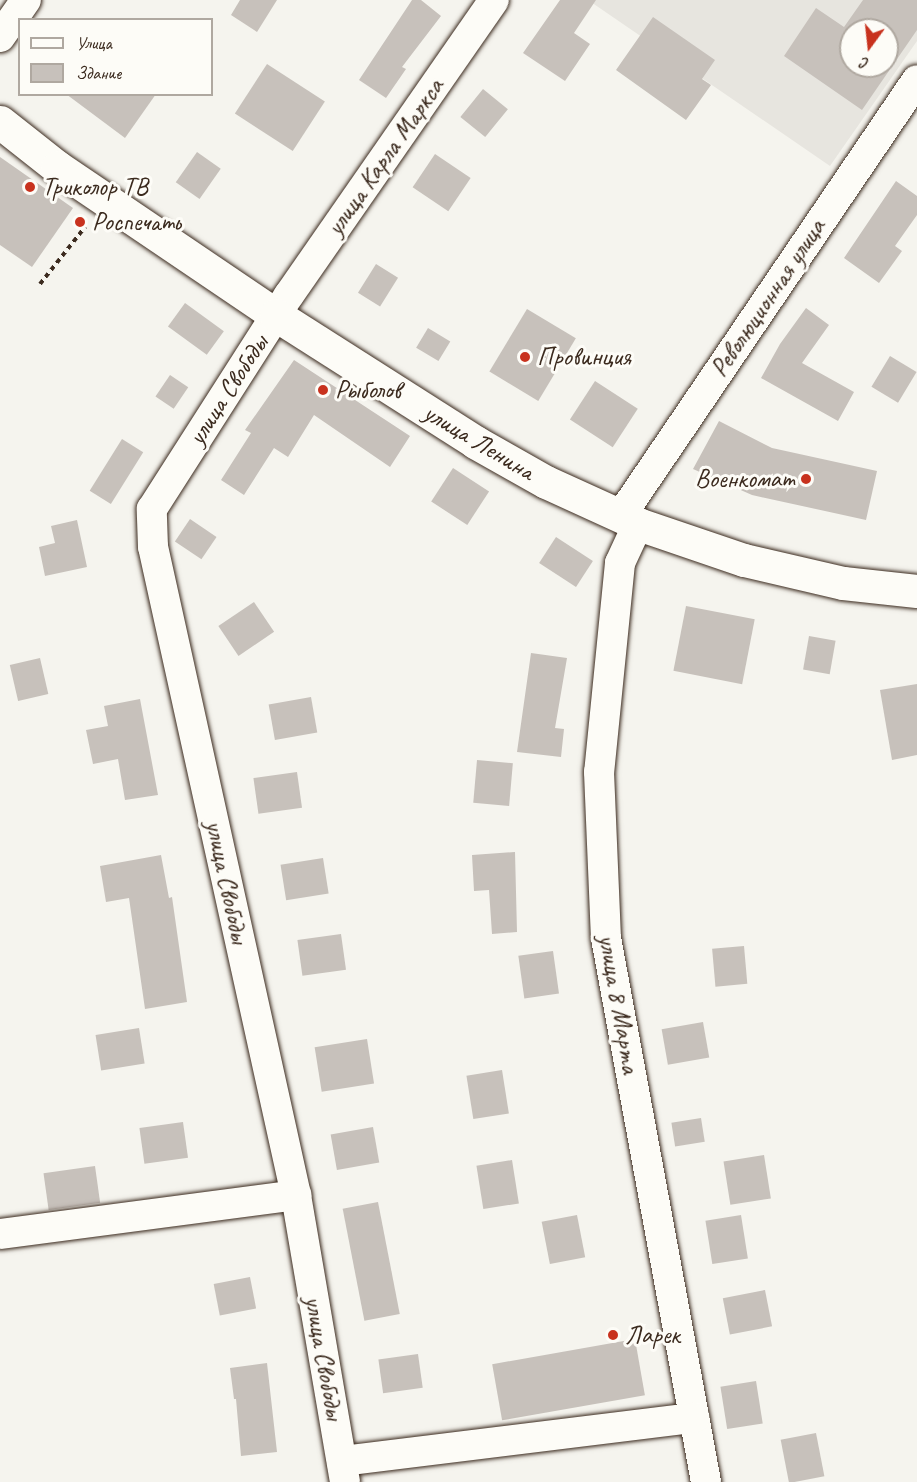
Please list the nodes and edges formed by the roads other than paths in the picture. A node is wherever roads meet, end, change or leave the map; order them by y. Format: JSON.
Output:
{"nodes":[{"id":1,"x":494,"y":0,"type":"edge"},
{"id":2,"x":917,"y":80,"type":"edge"},
{"id":3,"x":0,"y":122,"type":"edge"},
{"id":4,"x":276,"y":315,"type":"junction"},
{"id":5,"x":629,"y":520,"type":"junction"},
{"id":6,"x":917,"y":591,"type":"edge"},
{"id":7,"x":296,"y":1196,"type":"junction"},
{"id":8,"x":0,"y":1234,"type":"edge"},
{"id":9,"x":694,"y":1418,"type":"junction"},
{"id":10,"x":344,"y":1472,"type":"edge"},
{"id":11,"x":706,"y":1482,"type":"edge"}],
"edges":[{"from":1,"to":4,"type":"street","name":"улица Карла Маркса"},
{"from":2,"to":5,"type":"street","name":"Революционная улица"},
{"from":3,"to":4,"type":"main road","name":"улица Ленина"},
{"from":4,"to":5,"type":"main road","name":"улица Ленина"},
{"from":4,"to":7,"type":"street","name":"улица Свободы"},
{"from":5,"to":6,"type":"main road","name":"улица Ленина"},
{"from":5,"to":9,"type":"street","name":"улица 8 Марта"},
{"from":7,"to":8,"type":"street"},
{"from":7,"to":10,"type":"street","name":"улица Свободы"},
{"from":9,"to":10,"type":"street"},
{"from":9,"to":11,"type":"street","name":"улица 8 Марта"}]}
